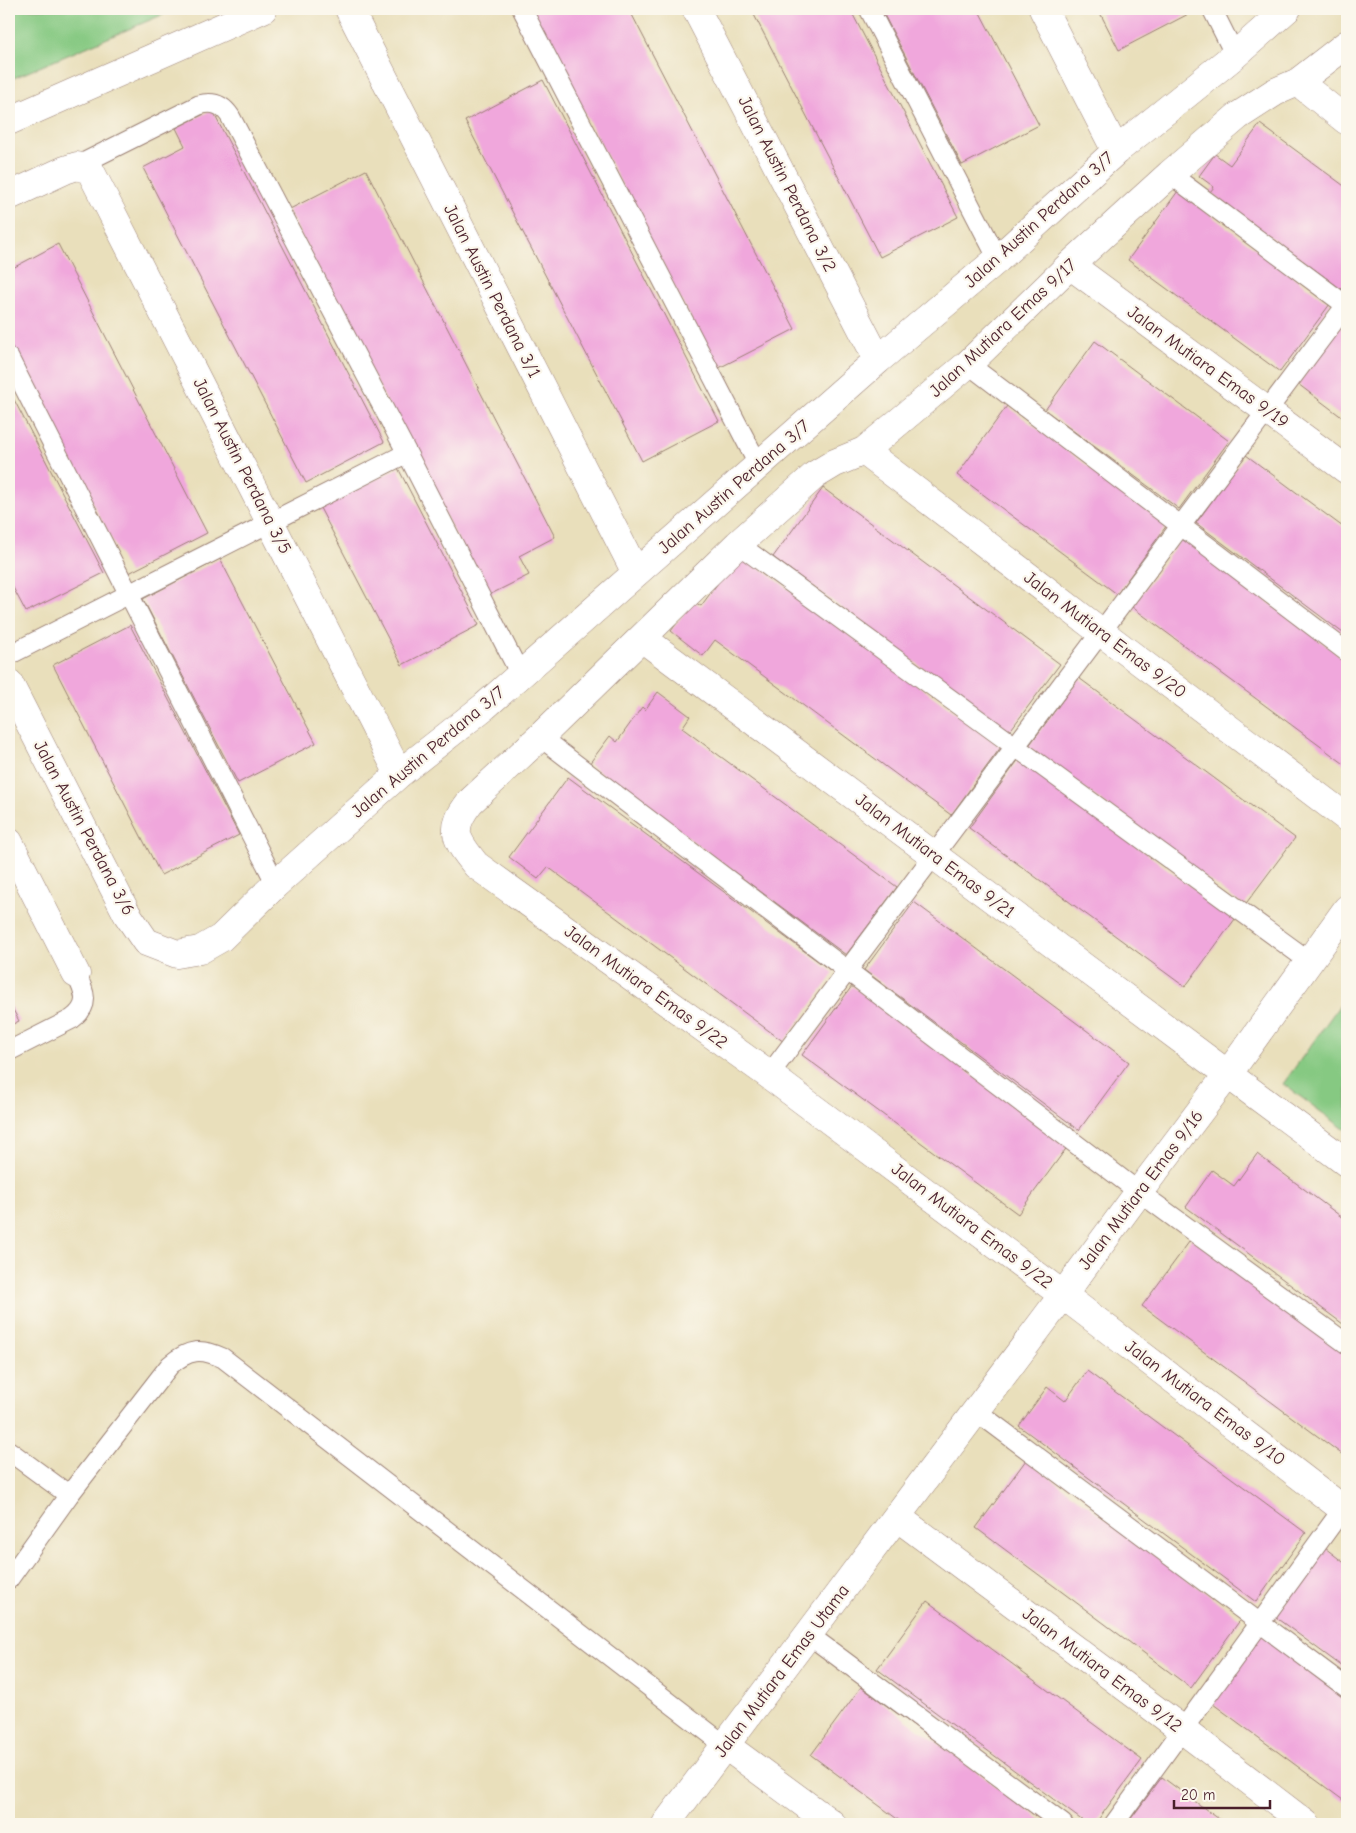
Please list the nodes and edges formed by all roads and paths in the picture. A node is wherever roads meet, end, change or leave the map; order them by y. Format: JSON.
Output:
{"nodes":[{"id":1,"x":263,"y":9,"type":"edge"},
{"id":2,"x":349,"y":9,"type":"edge"},
{"id":3,"x":522,"y":9,"type":"edge"},
{"id":4,"x":696,"y":9,"type":"edge"},
{"id":5,"x":869,"y":9,"type":"edge"},
{"id":6,"x":1044,"y":9,"type":"edge"},
{"id":7,"x":1212,"y":9,"type":"edge"},
{"id":8,"x":1287,"y":9,"type":"edge"},
{"id":9,"x":1347,"y":44,"type":"edge"},
{"id":10,"x":1235,"y":55,"type":"junction"},
{"id":11,"x":1298,"y":82,"type":"junction"},
{"id":12,"x":9,"y":121,"type":"edge"},
{"id":13,"x":1347,"y":121,"type":"edge"},
{"id":14,"x":1116,"y":150,"type":"junction"},
{"id":15,"x":77,"y":166,"type":"junction"},
{"id":16,"x":1170,"y":174,"type":"junction"},
{"id":17,"x":9,"y":196,"type":"edge"},
{"id":18,"x":998,"y":259,"type":"junction"},
{"id":19,"x":1070,"y":264,"type":"junction"},
{"id":20,"x":1347,"y":305,"type":"edge"},
{"id":21,"x":9,"y":358,"type":"edge"},
{"id":22,"x":878,"y":360,"type":"junction"},
{"id":23,"x":968,"y":364,"type":"junction"},
{"id":24,"x":1267,"y":411,"type":"junction"},
{"id":25,"x":864,"y":451,"type":"junction"},
{"id":26,"x":407,"y":452,"type":"junction"},
{"id":27,"x":759,"y":466,"type":"junction"},
{"id":28,"x":1347,"y":470,"type":"edge"},
{"id":29,"x":272,"y":522,"type":"junction"},
{"id":30,"x":1181,"y":526,"type":"junction"},
{"id":31,"x":738,"y":544,"type":"junction"},
{"id":32,"x":636,"y":573,"type":"junction"},
{"id":33,"x":129,"y":594,"type":"junction"},
{"id":34,"x":1101,"y":632,"type":"junction"},
{"id":35,"x":642,"y":638,"type":"junction"},
{"id":36,"x":1347,"y":652,"type":"edge"},
{"id":37,"x":9,"y":655,"type":"edge"},
{"id":38,"x":520,"y":674,"type":"junction"},
{"id":39,"x":9,"y":684,"type":"edge"},
{"id":40,"x":540,"y":737,"type":"junction"},
{"id":41,"x":1015,"y":747,"type":"junction"},
{"id":42,"x":399,"y":774,"type":"junction"},
{"id":43,"x":1347,"y":818,"type":"edge"},
{"id":44,"x":9,"y":842,"type":"edge"},
{"id":45,"x":934,"y":854,"type":"junction"},
{"id":46,"x":276,"y":884,"type":"junction"},
{"id":47,"x":1347,"y":909,"type":"edge"},
{"id":48,"x":177,"y":954,"type":"joint"},
{"id":49,"x":1309,"y":961,"type":"junction"},
{"id":50,"x":847,"y":970,"type":"junction"},
{"id":51,"x":76,"y":974,"type":"joint"},
{"id":52,"x":9,"y":1051,"type":"edge"},
{"id":53,"x":1228,"y":1074,"type":"junction"},
{"id":54,"x":769,"y":1075,"type":"junction"},
{"id":55,"x":1347,"y":1164,"type":"edge"},
{"id":56,"x":1138,"y":1192,"type":"junction"},
{"id":57,"x":1064,"y":1295,"type":"junction"},
{"id":58,"x":1347,"y":1344,"type":"edge"},
{"id":59,"x":976,"y":1411,"type":"junction"},
{"id":60,"x":9,"y":1451,"type":"edge"},
{"id":61,"x":69,"y":1495,"type":"junction"},
{"id":62,"x":1346,"y":1508,"type":"edge"},
{"id":63,"x":897,"y":1517,"type":"junction"},
{"id":64,"x":9,"y":1580,"type":"edge"},
{"id":65,"x":1260,"y":1624,"type":"junction"},
{"id":66,"x":809,"y":1635,"type":"junction"},
{"id":67,"x":1347,"y":1688,"type":"edge"},
{"id":68,"x":1183,"y":1730,"type":"junction"},
{"id":69,"x":726,"y":1746,"type":"junction"},
{"id":70,"x":666,"y":1824,"type":"edge"},
{"id":71,"x":832,"y":1824,"type":"edge"},
{"id":72,"x":1062,"y":1824,"type":"edge"},
{"id":73,"x":1114,"y":1824,"type":"edge"},
{"id":74,"x":1306,"y":1824,"type":"edge"}],
"edges":[{"from":1,"to":12,"type":"street"},
{"from":2,"to":32,"type":"street","name":"Jalan Austin Perdana 3/1"},
{"from":3,"to":27,"type":"lane"},
{"from":4,"to":22,"type":"street","name":"Jalan Austin Perdana 3/2"},
{"from":5,"to":18,"type":"lane"},
{"from":6,"to":14,"type":"street"},
{"from":7,"to":10,"type":"lane"},
{"from":8,"to":10,"type":"street","name":"Jalan Austin Perdana 3/7"},
{"from":9,"to":11,"type":"street","name":"Jalan Mutiara Emas 9/17"},
{"from":10,"to":14,"type":"street","name":"Jalan Austin Perdana 3/7"},
{"from":11,"to":13,"type":"street"},
{"from":11,"to":16,"type":"street","name":"Jalan Mutiara Emas 9/17"},
{"from":14,"to":18,"type":"street","name":"Jalan Austin Perdana 3/7"},
{"from":15,"to":17,"type":"street"},
{"from":15,"to":26,"type":"lane"},
{"from":15,"to":29,"type":"street","name":"Jalan Austin Perdana 3/5"},
{"from":16,"to":19,"type":"street","name":"Jalan Mutiara Emas 9/17"},
{"from":16,"to":20,"type":"lane"},
{"from":18,"to":22,"type":"street","name":"Jalan Austin Perdana 3/7"},
{"from":19,"to":23,"type":"street","name":"Jalan Mutiara Emas 9/17"},
{"from":19,"to":24,"type":"street","name":"Jalan Mutiara Emas 9/19"},
{"from":20,"to":24,"type":"lane"},
{"from":21,"to":33,"type":"lane"},
{"from":22,"to":27,"type":"street","name":"Jalan Austin Perdana 3/7"},
{"from":23,"to":25,"type":"street","name":"Jalan Mutiara Emas 9/17"},
{"from":23,"to":30,"type":"lane"},
{"from":24,"to":28,"type":"street","name":"Jalan Mutiara Emas 9/19"},
{"from":24,"to":30,"type":"lane"},
{"from":25,"to":31,"type":"street","name":"Jalan Mutiara Emas 9/17"},
{"from":25,"to":34,"type":"street","name":"Jalan Mutiara Emas 9/20"},
{"from":26,"to":29,"type":"lane"},
{"from":26,"to":38,"type":"lane"},
{"from":27,"to":32,"type":"street","name":"Jalan Austin Perdana 3/7"},
{"from":29,"to":33,"type":"lane"},
{"from":29,"to":42,"type":"street","name":"Jalan Austin Perdana 3/5"},
{"from":30,"to":34,"type":"lane"},
{"from":30,"to":36,"type":"lane"},
{"from":31,"to":35,"type":"street","name":"Jalan Mutiara Emas 9/17"},
{"from":31,"to":41,"type":"lane"},
{"from":32,"to":38,"type":"street","name":"Jalan Austin Perdana 3/7"},
{"from":33,"to":37,"type":"lane"},
{"from":33,"to":46,"type":"lane"},
{"from":34,"to":41,"type":"lane"},
{"from":34,"to":43,"type":"street","name":"Jalan Mutiara Emas 9/20"},
{"from":35,"to":40,"type":"street","name":"Jalan Mutiara Emas 9/22"},
{"from":35,"to":45,"type":"street","name":"Jalan Mutiara Emas 9/21"},
{"from":38,"to":42,"type":"street","name":"Jalan Austin Perdana 3/7"},
{"from":39,"to":48,"type":"street","name":"Jalan Austin Perdana 3/6"},
{"from":40,"to":50,"type":"lane"},
{"from":40,"to":54,"type":"street","name":"Jalan Mutiara Emas 9/22"},
{"from":41,"to":45,"type":"lane"},
{"from":41,"to":49,"type":"lane"},
{"from":42,"to":46,"type":"street","name":"Jalan Austin Perdana 3/7"},
{"from":44,"to":51,"type":"street"},
{"from":45,"to":50,"type":"lane"},
{"from":45,"to":53,"type":"street","name":"Jalan Mutiara Emas 9/21"},
{"from":46,"to":48,"type":"street","name":"Jalan Austin Perdana 3/7"},
{"from":47,"to":49,"type":"street","name":"Jalan Mutiara Emas 9/16"},
{"from":49,"to":53,"type":"street","name":"Jalan Mutiara Emas 9/16"},
{"from":50,"to":54,"type":"lane"},
{"from":50,"to":56,"type":"lane"},
{"from":51,"to":52,"type":"lane"},
{"from":53,"to":55,"type":"street","name":"Jalan Mutiara Emas 9/21"},
{"from":53,"to":56,"type":"street","name":"Jalan Mutiara Emas 9/16"},
{"from":54,"to":57,"type":"street","name":"Jalan Mutiara Emas 9/22"},
{"from":56,"to":57,"type":"street","name":"Jalan Mutiara Emas 9/16"},
{"from":56,"to":58,"type":"lane"},
{"from":57,"to":59,"type":"street","name":"Jalan Mutiara Emas 9/16"},
{"from":57,"to":62,"type":"street","name":"Jalan Mutiara Emas 9/10"},
{"from":59,"to":63,"type":"street","name":"Jalan Mutiara Emas 9/16"},
{"from":59,"to":65,"type":"lane"},
{"from":60,"to":61,"type":"lane"},
{"from":61,"to":64,"type":"lane"},
{"from":61,"to":69,"type":"lane"},
{"from":62,"to":65,"type":"lane"},
{"from":63,"to":66,"type":"street","name":"Jalan Mutiara Emas Utama"},
{"from":63,"to":68,"type":"street","name":"Jalan Mutiara Emas 9/12"},
{"from":65,"to":67,"type":"lane"},
{"from":65,"to":68,"type":"lane"},
{"from":66,"to":69,"type":"street","name":"Jalan Mutiara Emas Utama"},
{"from":66,"to":72,"type":"lane"},
{"from":68,"to":73,"type":"lane"},
{"from":68,"to":74,"type":"street","name":"Jalan Mutiara Emas 9/12"},
{"from":69,"to":70,"type":"street","name":"Jalan Mutiara Emas Utama"},
{"from":69,"to":71,"type":"street"}]}
